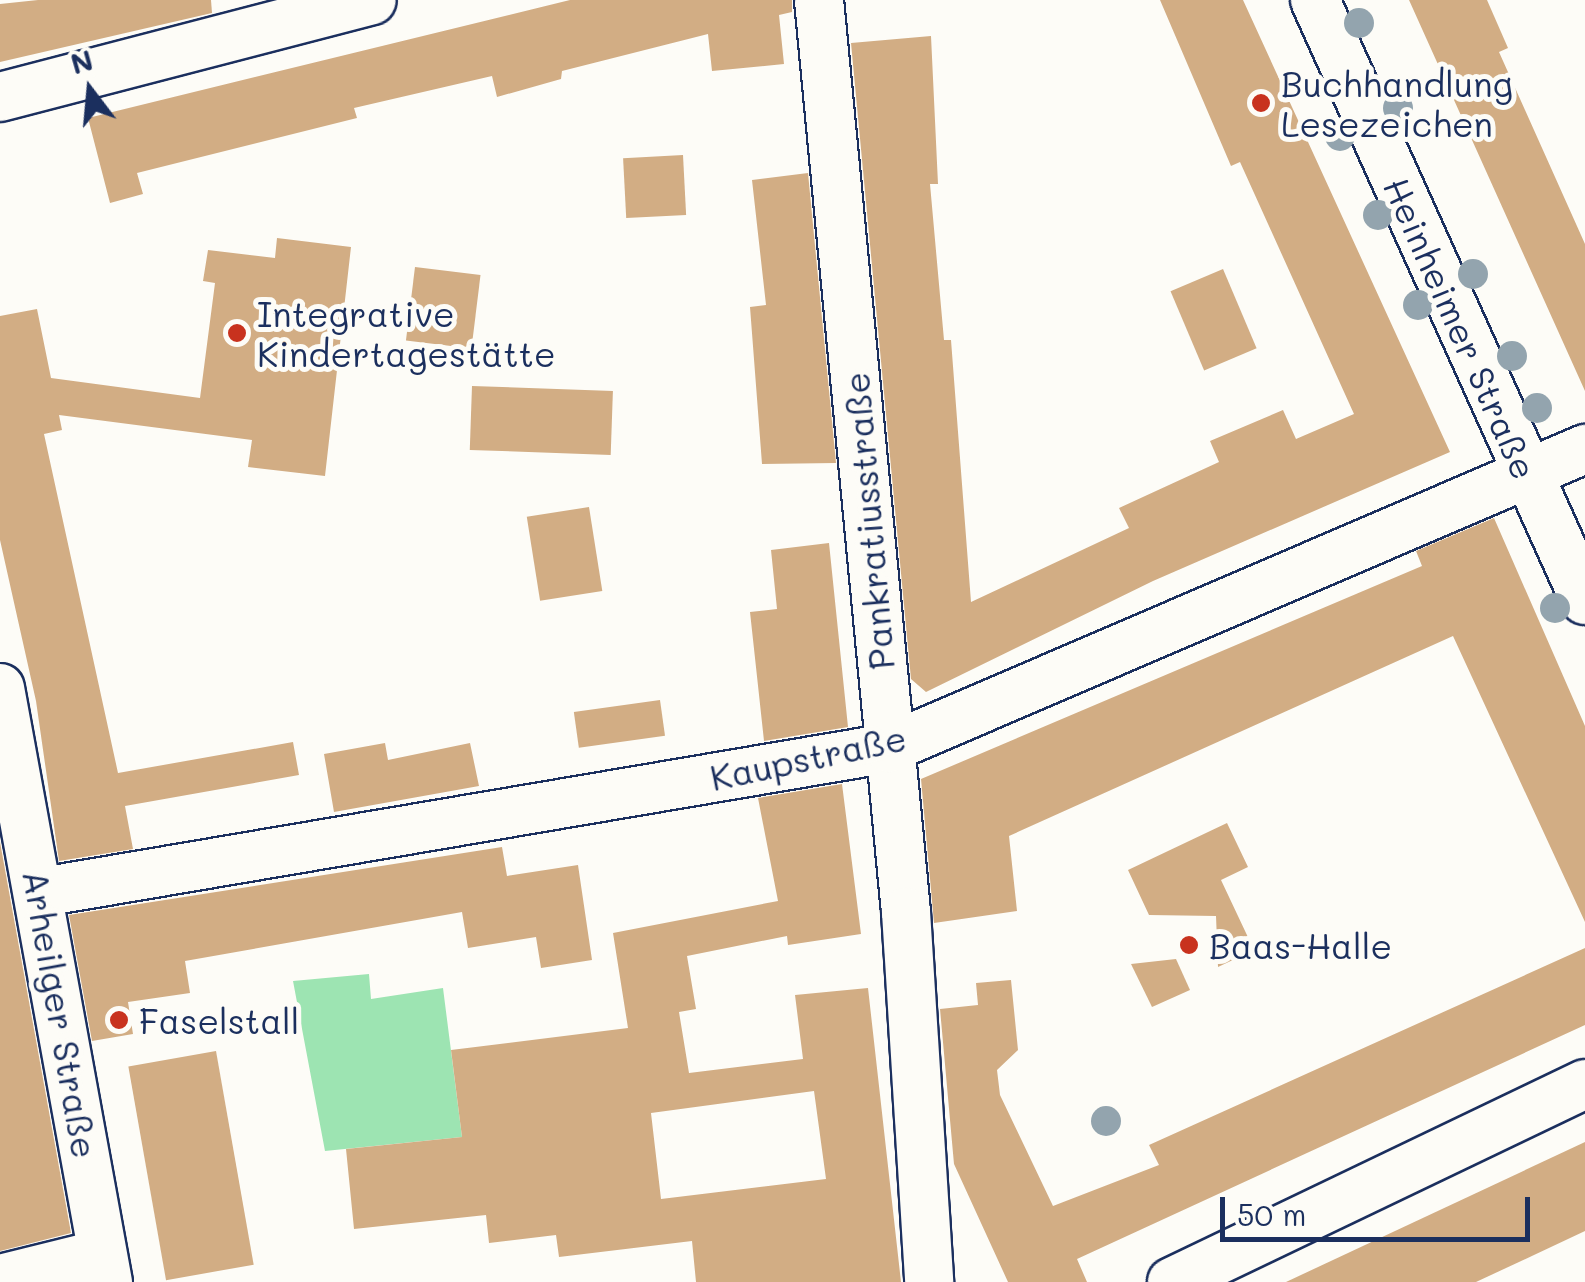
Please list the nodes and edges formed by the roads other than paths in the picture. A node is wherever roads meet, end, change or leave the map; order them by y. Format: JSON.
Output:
{"nodes":[{"id":1,"x":372,"y":0,"type":"edge"},
{"id":2,"x":819,"y":0,"type":"edge"},
{"id":3,"x":1315,"y":0,"type":"edge"},
{"id":4,"x":0,"y":98,"type":"edge"},
{"id":5,"x":1585,"y":448,"type":"edge"},
{"id":6,"x":1526,"y":474,"type":"junction"},
{"id":7,"x":1585,"y":600,"type":"edge"},
{"id":8,"x":0,"y":688,"type":"edge"},
{"id":9,"x":889,"y":748,"type":"junction"},
{"id":10,"x":8,"y":763,"type":"edge"},
{"id":11,"x":42,"y":892,"type":"junction"},
{"id":12,"x":1585,"y":1084,"type":"edge"},
{"id":13,"x":105,"y":1268,"type":"edge"},
{"id":14,"x":0,"y":1279,"type":"edge"},
{"id":15,"x":929,"y":1282,"type":"edge"},
{"id":16,"x":1172,"y":1282,"type":"edge"}],
"edges":[{"from":1,"to":4,"type":"street"},
{"from":2,"to":9,"type":"street","name":"Pankratiusstraße"},
{"from":3,"to":6,"type":"street","name":"Heinheimer Straße"},
{"from":5,"to":6,"type":"street","name":"Kaupstraße"},
{"from":6,"to":7,"type":"street","name":"Heinheimer Straße"},
{"from":6,"to":9,"type":"street","name":"Kaupstraße"},
{"from":8,"to":10,"type":"street","name":"Arheilger Straße"},
{"from":9,"to":11,"type":"street","name":"Kaupstraße"},
{"from":9,"to":15,"type":"street","name":"Pankratiusstraße"},
{"from":10,"to":11,"type":"street","name":"Arheilger Straße"},
{"from":11,"to":13,"type":"street","name":"Arheilger Straße"},
{"from":12,"to":16,"type":"street"},
{"from":13,"to":14,"type":"street"}]}
